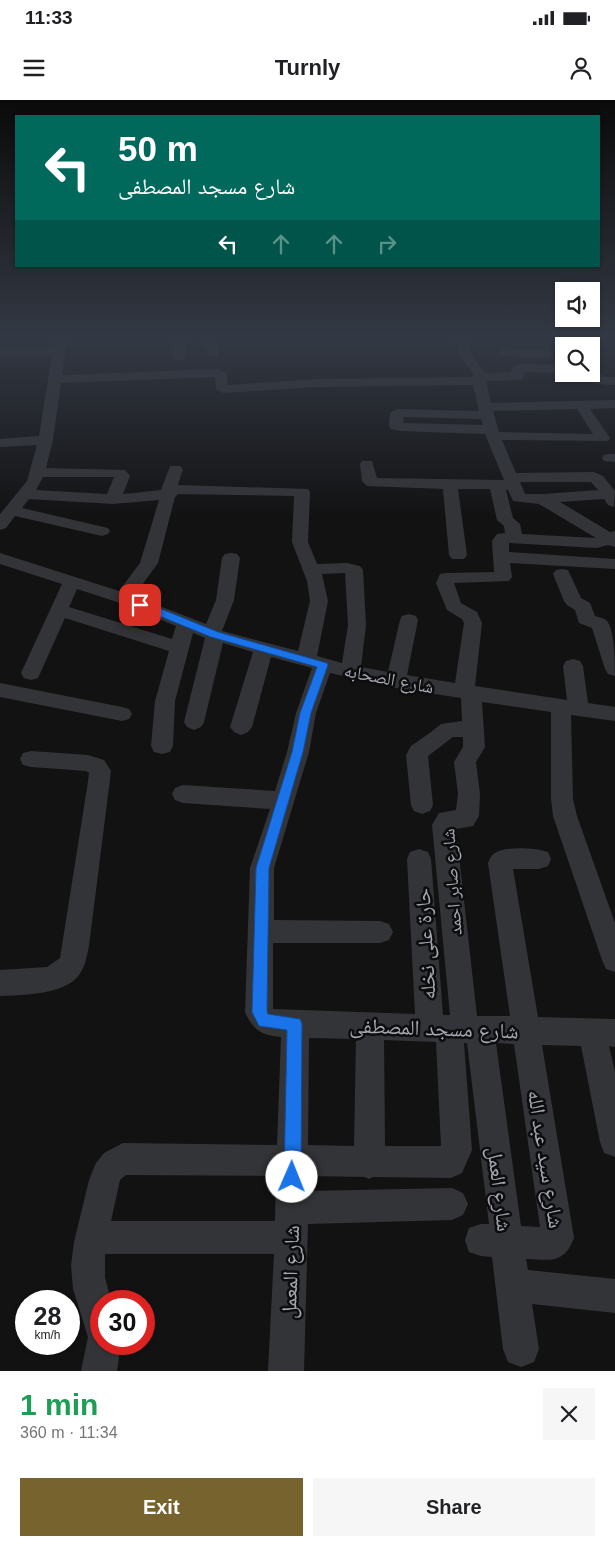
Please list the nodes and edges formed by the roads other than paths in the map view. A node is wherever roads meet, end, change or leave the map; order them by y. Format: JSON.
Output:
{"nodes":[{"id":1,"x":53,"y":398,"type":"edge"},
{"id":2,"x":483,"y":398,"type":"edge"},
{"id":3,"x":615,"y":404,"type":"edge"},
{"id":4,"x":581,"y":405,"type":"junction"},
{"id":5,"x":487,"y":411,"type":"junction"},
{"id":6,"x":493,"y":436,"type":"junction"},
{"id":7,"x":46,"y":440,"type":"junction"},
{"id":8,"x":412,"y":440,"type":"dead end"},
{"id":9,"x":0,"y":443,"type":"edge"},
{"id":10,"x":367,"y":464,"type":"dead end"},
{"id":11,"x":175,"y":469,"type":"dead end"},
{"id":12,"x":37,"y":472,"type":"junction"},
{"id":13,"x":450,"y":484,"type":"junction"},
{"id":14,"x":510,"y":486,"type":"junction"},
{"id":15,"x":170,"y":492,"type":"junction"},
{"id":16,"x":26,"y":494,"type":"junction"},
{"id":17,"x":610,"y":494,"type":"junction"},
{"id":18,"x":112,"y":499,"type":"junction"},
{"id":19,"x":544,"y":499,"type":"junction"},
{"id":20,"x":558,"y":508,"type":"junction"},
{"id":21,"x":13,"y":510,"type":"junction"},
{"id":22,"x":0,"y":525,"type":"edge"},
{"id":23,"x":102,"y":531,"type":"dead end"},
{"id":24,"x":613,"y":538,"type":"edge"},
{"id":25,"x":514,"y":539,"type":"junction"},
{"id":26,"x":458,"y":555,"type":"dead end"},
{"id":27,"x":502,"y":557,"type":"junction"},
{"id":28,"x":0,"y":558,"type":"edge"},
{"id":29,"x":231,"y":558,"type":"dead end"},
{"id":30,"x":615,"y":564,"type":"edge"},
{"id":31,"x":310,"y":569,"type":"junction"},
{"id":32,"x":562,"y":574,"type":"dead end"},
{"id":33,"x":585,"y":575,"type":"dead end"},
{"id":34,"x":615,"y":576,"type":"edge"},
{"id":35,"x":72,"y":581,"type":"junction"},
{"id":36,"x":123,"y":598,"type":"junction"},
{"id":37,"x":59,"y":610,"type":"junction"},
{"id":38,"x":409,"y":620,"type":"dead end"},
{"id":39,"x":186,"y":623,"type":"junction"},
{"id":40,"x":213,"y":634,"type":"junction"},
{"id":41,"x":178,"y":648,"type":"junction"},
{"id":42,"x":264,"y":649,"type":"junction"},
{"id":43,"x":613,"y":659,"type":"edge"},
{"id":44,"x":314,"y":663,"type":"junction"},
{"id":45,"x":573,"y":666,"type":"dead end"},
{"id":46,"x":31,"y":672,"type":"dead end"},
{"id":47,"x":350,"y":672,"type":"junction"},
{"id":48,"x":396,"y":681,"type":"junction"},
{"id":49,"x":0,"y":690,"type":"edge"},
{"id":50,"x":467,"y":693,"type":"junction"},
{"id":51,"x":570,"y":708,"type":"junction"},
{"id":52,"x":122,"y":714,"type":"dead end"},
{"id":53,"x":615,"y":714,"type":"edge"},
{"id":54,"x":194,"y":722,"type":"dead end"},
{"id":55,"x":241,"y":727,"type":"dead end"},
{"id":56,"x":473,"y":729,"type":"junction"},
{"id":57,"x":162,"y":746,"type":"dead end"},
{"id":58,"x":31,"y":759,"type":"dead end"},
{"id":59,"x":183,"y":794,"type":"dead end"},
{"id":60,"x":284,"y":801,"type":"junction"},
{"id":61,"x":422,"y":805,"type":"dead end"},
{"id":62,"x":419,"y":859,"type":"dead end"},
{"id":63,"x":539,"y":859,"type":"dead end"},
{"id":64,"x":262,"y":930,"type":"junction"},
{"id":65,"x":380,"y":932,"type":"dead end"},
{"id":66,"x":615,"y":960,"type":"edge"},
{"id":67,"x":0,"y":983,"type":"edge"},
{"id":68,"x":294,"y":1024,"type":"junction"},
{"id":69,"x":370,"y":1027,"type":"junction"},
{"id":70,"x":456,"y":1030,"type":"junction"},
{"id":71,"x":526,"y":1031,"type":"junction"},
{"id":72,"x":603,"y":1033,"type":"edge"},
{"id":73,"x":615,"y":1142,"type":"edge"},
{"id":74,"x":292,"y":1162,"type":"junction"},
{"id":75,"x":369,"y":1163,"type":"junction"},
{"id":76,"x":452,"y":1204,"type":"dead end"},
{"id":77,"x":292,"y":1222,"type":"junction"},
{"id":78,"x":91,"y":1238,"type":"junction"},
{"id":79,"x":494,"y":1241,"type":"junction"},
{"id":80,"x":512,"y":1285,"type":"junction"},
{"id":81,"x":90,"y":1290,"type":"edge"},
{"id":82,"x":615,"y":1296,"type":"edge"},
{"id":83,"x":520,"y":1349,"type":"dead end"},
{"id":84,"x":101,"y":1355,"type":"edge"},
{"id":85,"x":99,"y":1371,"type":"edge"},
{"id":86,"x":286,"y":1371,"type":"edge"}],
"edges":[{"from":1,"to":7,"type":"street"},
{"from":2,"to":5,"type":"street"},
{"from":3,"to":4,"type":"street"},
{"from":4,"to":5,"type":"street"},
{"from":4,"to":6,"type":"street"},
{"from":5,"to":6,"type":"street"},
{"from":5,"to":6,"type":"street"},
{"from":6,"to":8,"type":"street"},
{"from":6,"to":14,"type":"street"},
{"from":7,"to":9,"type":"street"},
{"from":7,"to":12,"type":"street"},
{"from":10,"to":13,"type":"street"},
{"from":11,"to":15,"type":"street"},
{"from":12,"to":16,"type":"street"},
{"from":12,"to":18,"type":"street"},
{"from":13,"to":14,"type":"street"},
{"from":13,"to":26,"type":"street"},
{"from":14,"to":17,"type":"street"},
{"from":14,"to":19,"type":"street"},
{"from":14,"to":25,"type":"street"},
{"from":15,"to":18,"type":"street"},
{"from":15,"to":31,"type":"street"},
{"from":15,"to":36,"type":"street"},
{"from":16,"to":18,"type":"street"},
{"from":16,"to":21,"type":"street"},
{"from":17,"to":19,"type":"street"},
{"from":17,"to":20,"type":"street"},
{"from":19,"to":20,"type":"street"},
{"from":20,"to":24,"type":"street"},
{"from":21,"to":22,"type":"street"},
{"from":21,"to":23,"type":"street"},
{"from":24,"to":25,"type":"street"},
{"from":25,"to":27,"type":"street"},
{"from":27,"to":30,"type":"street"},
{"from":27,"to":50,"type":"street","name":"شارع صابر احمد"},
{"from":28,"to":35,"type":"street","name":"شارع الصحابه"},
{"from":29,"to":40,"type":"street"},
{"from":31,"to":44,"type":"street"},
{"from":31,"to":47,"type":"street"},
{"from":32,"to":43,"type":"street"},
{"from":33,"to":34,"type":"street"},
{"from":35,"to":36,"type":"street","name":"شارع الصحابه"},
{"from":35,"to":37,"type":"street"},
{"from":36,"to":39,"type":"street","name":"شارع الصحابه"},
{"from":37,"to":41,"type":"street"},
{"from":37,"to":46,"type":"street"},
{"from":38,"to":48,"type":"street"},
{"from":39,"to":40,"type":"street","name":"شارع الصحابه"},
{"from":39,"to":41,"type":"street"},
{"from":40,"to":42,"type":"street","name":"شارع الصحابه"},
{"from":40,"to":54,"type":"street"},
{"from":41,"to":57,"type":"street"},
{"from":42,"to":44,"type":"street","name":"شارع الصحابه"},
{"from":42,"to":55,"type":"street"},
{"from":44,"to":47,"type":"street","name":"شارع الصحابه"},
{"from":44,"to":60,"type":"street"},
{"from":45,"to":51,"type":"street"},
{"from":47,"to":48,"type":"street","name":"شارع الصحابه"},
{"from":48,"to":50,"type":"street","name":"شارع الصحابه"},
{"from":49,"to":52,"type":"street"},
{"from":50,"to":51,"type":"street","name":"شارع الصحابه"},
{"from":50,"to":56,"type":"street","name":"شارع صابر احمد"},
{"from":51,"to":53,"type":"street","name":"شارع الصحابه"},
{"from":51,"to":66,"type":"street"},
{"from":56,"to":61,"type":"street"},
{"from":56,"to":70,"type":"street","name":"شارع صابر احمد"},
{"from":58,"to":67,"type":"street"},
{"from":59,"to":60,"type":"street"},
{"from":60,"to":64,"type":"street"},
{"from":62,"to":70,"type":"street","name":"حارة على نخله"},
{"from":63,"to":71,"type":"street"},
{"from":64,"to":65,"type":"street"},
{"from":64,"to":68,"type":"street","name":"شارع مسجد المصطفى"},
{"from":68,"to":69,"type":"street","name":"شارع مسجد المصطفى"},
{"from":68,"to":74,"type":"street","name":"شارع المعمل"},
{"from":69,"to":70,"type":"street","name":"شارع مسجد المصطفى"},
{"from":69,"to":75,"type":"street"},
{"from":70,"to":71,"type":"street","name":"شارع مسجد المصطفى"},
{"from":70,"to":75,"type":"street"},
{"from":70,"to":79,"type":"street","name":"شارع العمل"},
{"from":71,"to":72,"type":"street","name":"شارع مسجد المصطفى"},
{"from":71,"to":79,"type":"street","name":"شارع سيد عبد الله"},
{"from":72,"to":73,"type":"street"},
{"from":74,"to":75,"type":"street"},
{"from":74,"to":77,"type":"street","name":"شارع المعمل"},
{"from":74,"to":78,"type":"street"},
{"from":76,"to":77,"type":"street"},
{"from":77,"to":78,"type":"street"},
{"from":77,"to":86,"type":"street","name":"شارع المعمل"},
{"from":78,"to":81,"type":"street"},
{"from":79,"to":80,"type":"street","name":"شارع العمل"},
{"from":80,"to":82,"type":"street"},
{"from":80,"to":83,"type":"street","name":"شارع العمل"},
{"from":84,"to":85,"type":"street"}]}
